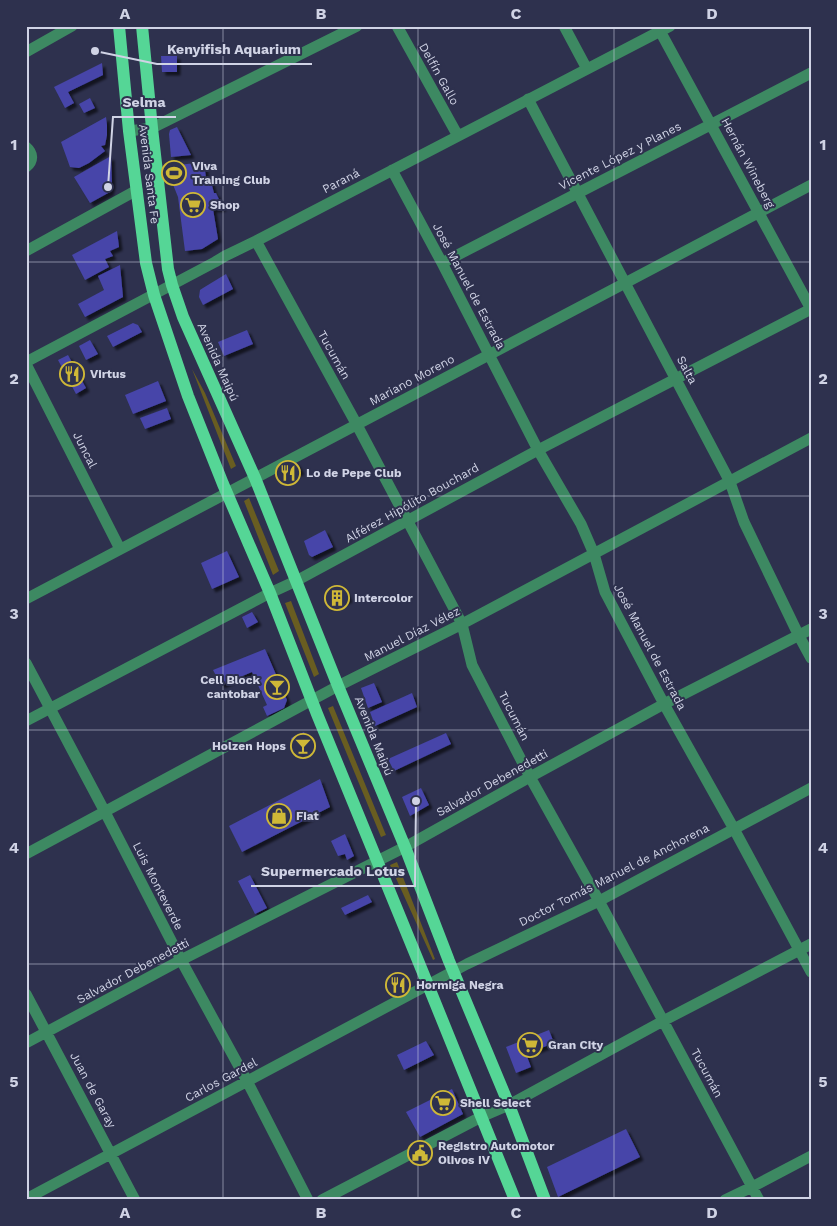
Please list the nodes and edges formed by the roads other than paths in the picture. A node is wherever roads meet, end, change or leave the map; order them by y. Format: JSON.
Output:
{"nodes":[{"id":1,"x":72,"y":26,"type":"edge"},
{"id":2,"x":119,"y":26,"type":"edge"},
{"id":3,"x":142,"y":26,"type":"edge"},
{"id":4,"x":357,"y":26,"type":"edge"},
{"id":5,"x":397,"y":26,"type":"edge"},
{"id":6,"x":564,"y":26,"type":"edge"},
{"id":7,"x":665,"y":29,"type":"edge"},
{"id":8,"x":26,"y":52,"type":"edge"},
{"id":9,"x":587,"y":69,"type":"junction"},
{"id":10,"x":811,"y":72,"type":"edge"},
{"id":11,"x":528,"y":100,"type":"junction"},
{"id":12,"x":711,"y":124,"type":"junction"},
{"id":13,"x":152,"y":128,"type":"junction"},
{"id":14,"x":129,"y":132,"type":"junction"},
{"id":15,"x":458,"y":136,"type":"junction"},
{"id":16,"x":26,"y":147,"type":"edge"},
{"id":17,"x":26,"y":167,"type":"edge"},
{"id":18,"x":392,"y":170,"type":"junction"},
{"id":19,"x":811,"y":185,"type":"edge"},
{"id":20,"x":137,"y":190,"type":"junction"},
{"id":21,"x":577,"y":193,"type":"junction"},
{"id":22,"x":759,"y":212,"type":"junction"},
{"id":23,"x":256,"y":241,"type":"junction"},
{"id":24,"x":26,"y":251,"type":"edge"},
{"id":25,"x":442,"y":263,"type":"junction"},
{"id":26,"x":625,"y":283,"type":"junction"},
{"id":27,"x":172,"y":285,"type":"junction"},
{"id":28,"x":154,"y":296,"type":"junction"},
{"id":29,"x":811,"y":309,"type":"edge"},
{"id":30,"x":489,"y":355,"type":"junction"},
{"id":31,"x":26,"y":363,"type":"edge"},
{"id":32,"x":676,"y":379,"type":"junction"},
{"id":33,"x":357,"y":424,"type":"junction"},
{"id":34,"x":811,"y":438,"type":"edge"},
{"id":35,"x":538,"y":450,"type":"junction"},
{"id":36,"x":255,"y":478,"type":"junction"},
{"id":37,"x":730,"y":482,"type":"junction"},
{"id":38,"x":227,"y":493,"type":"junction"},
{"id":39,"x":407,"y":520,"type":"junction"},
{"id":40,"x":120,"y":549,"type":"junction"},
{"id":41,"x":594,"y":554,"type":"junction"},
{"id":42,"x":296,"y":581,"type":"junction"},
{"id":43,"x":270,"y":593,"type":"junction"},
{"id":44,"x":26,"y":599,"type":"edge"},
{"id":45,"x":462,"y":624,"type":"junction"},
{"id":46,"x":811,"y":629,"type":"edge"},
{"id":47,"x":798,"y":636,"type":"junction"},
{"id":48,"x":811,"y":658,"type":"edge"},
{"id":49,"x":26,"y":663,"type":"edge"},
{"id":50,"x":338,"y":686,"type":"junction"},
{"id":51,"x":312,"y":701,"type":"junction"},
{"id":52,"x":664,"y":704,"type":"junction"},
{"id":53,"x":50,"y":708,"type":"junction"},
{"id":54,"x":26,"y":721,"type":"edge"},
{"id":55,"x":530,"y":776,"type":"junction"},
{"id":56,"x":811,"y":788,"type":"edge"},
{"id":57,"x":105,"y":812,"type":"junction"},
{"id":58,"x":734,"y":829,"type":"junction"},
{"id":59,"x":405,"y":847,"type":"junction"},
{"id":60,"x":26,"y":854,"type":"edge"},
{"id":61,"x":377,"y":861,"type":"junction"},
{"id":62,"x":599,"y":901,"type":"junction"},
{"id":63,"x":811,"y":944,"type":"edge"},
{"id":64,"x":799,"y":950,"type":"junction"},
{"id":65,"x":181,"y":960,"type":"junction"},
{"id":66,"x":453,"y":972,"type":"junction"},
{"id":67,"x":811,"y":972,"type":"edge"},
{"id":68,"x":428,"y":985,"type":"junction"},
{"id":69,"x":26,"y":994,"type":"edge"},
{"id":70,"x":663,"y":1021,"type":"junction"},
{"id":71,"x":46,"y":1032,"type":"junction"},
{"id":72,"x":26,"y":1043,"type":"edge"},
{"id":73,"x":247,"y":1081,"type":"junction"},
{"id":74,"x":509,"y":1105,"type":"junction"},
{"id":75,"x":481,"y":1117,"type":"junction"},
{"id":76,"x":111,"y":1154,"type":"junction"},
{"id":77,"x":811,"y":1156,"type":"edge"},
{"id":78,"x":752,"y":1187,"type":"junction"},
{"id":79,"x":26,"y":1198,"type":"edge"},
{"id":80,"x":135,"y":1200,"type":"edge"},
{"id":81,"x":308,"y":1200,"type":"edge"},
{"id":82,"x":322,"y":1200,"type":"edge"},
{"id":83,"x":515,"y":1200,"type":"edge"},
{"id":84,"x":545,"y":1200,"type":"edge"},
{"id":85,"x":725,"y":1200,"type":"edge"},
{"id":86,"x":759,"y":1200,"type":"edge"}],
"edges":[{"from":1,"to":8,"type":"street"},
{"from":2,"to":14,"type":"main road","name":"Avenida Santa Fe"},
{"from":3,"to":13,"type":"main road","name":"Avenida Santa Fe"},
{"from":4,"to":13,"type":"street"},
{"from":5,"to":15,"type":"street","name":"Delfín Gallo"},
{"from":6,"to":9,"type":"street"},
{"from":7,"to":9,"type":"street","name":"Paraná"},
{"from":7,"to":12,"type":"street","name":"Hernán Wineberg"},
{"from":9,"to":11,"type":"street","name":"Paraná"},
{"from":10,"to":12,"type":"street","name":"Vicente López y Planes"},
{"from":11,"to":15,"type":"street","name":"Paraná"},
{"from":11,"to":21,"type":"street","name":"Salta"},
{"from":12,"to":21,"type":"street","name":"Vicente López y Planes"},
{"from":12,"to":22,"type":"street","name":"Hernán Wineberg"},
{"from":13,"to":14,"type":"street"},
{"from":13,"to":27,"type":"main road","name":"Avenida Santa Fe"},
{"from":14,"to":20,"type":"main road","name":"Avenida Santa Fe"},
{"from":15,"to":18,"type":"street","name":"Paraná"},
{"from":16,"to":17,"type":"street"},
{"from":18,"to":23,"type":"street","name":"Paraná"},
{"from":18,"to":25,"type":"street","name":"José Manuel de Estrada"},
{"from":19,"to":22,"type":"street","name":"Mariano Moreno"},
{"from":20,"to":24,"type":"street"},
{"from":20,"to":28,"type":"main road","name":"Avenida Santa Fe"},
{"from":21,"to":25,"type":"street","name":"Vicente López y Planes"},
{"from":21,"to":26,"type":"street","name":"Salta"},
{"from":22,"to":26,"type":"street","name":"Mariano Moreno"},
{"from":22,"to":29,"type":"street","name":"Hernán Wineberg"},
{"from":23,"to":27,"type":"street","name":"Paraná"},
{"from":23,"to":33,"type":"street","name":"Tucumán"},
{"from":25,"to":30,"type":"street","name":"José Manuel de Estrada"},
{"from":26,"to":30,"type":"street","name":"Mariano Moreno"},
{"from":26,"to":32,"type":"street","name":"Salta"},
{"from":27,"to":28,"type":"street","name":"Paraná"},
{"from":27,"to":36,"type":"main road","name":"Avenida Maipú"},
{"from":28,"to":31,"type":"street","name":"Paraná"},
{"from":28,"to":38,"type":"main road"},
{"from":29,"to":32,"type":"street","name":"Alférez Hipólito Bouchard"},
{"from":30,"to":33,"type":"street","name":"Mariano Moreno"},
{"from":30,"to":35,"type":"street","name":"José Manuel de Estrada"},
{"from":31,"to":40,"type":"street","name":"Juncal"},
{"from":32,"to":35,"type":"street","name":"Alférez Hipólito Bouchard"},
{"from":32,"to":37,"type":"street","name":"Salta"},
{"from":33,"to":36,"type":"street","name":"Mariano Moreno"},
{"from":33,"to":39,"type":"street","name":"Tucumán"},
{"from":34,"to":37,"type":"street","name":"Manuel Díaz Vélez"},
{"from":35,"to":39,"type":"street","name":"Alférez Hipólito Bouchard"},
{"from":35,"to":41,"type":"street","name":"José Manuel de Estrada"},
{"from":36,"to":38,"type":"street","name":"Mariano Moreno"},
{"from":36,"to":42,"type":"main road","name":"Avenida Maipú"},
{"from":37,"to":41,"type":"street","name":"Manuel Díaz Vélez"},
{"from":37,"to":47,"type":"street","name":"Salta"},
{"from":38,"to":40,"type":"street","name":"Mariano Moreno"},
{"from":38,"to":43,"type":"main road"},
{"from":39,"to":42,"type":"street","name":"Alférez Hipólito Bouchard"},
{"from":39,"to":45,"type":"street","name":"Tucumán"},
{"from":40,"to":44,"type":"street","name":"Mariano Moreno"},
{"from":41,"to":45,"type":"street","name":"Manuel Díaz Vélez"},
{"from":41,"to":52,"type":"street","name":"José Manuel de Estrada"},
{"from":42,"to":43,"type":"street","name":"Alférez Hipólito Bouchard"},
{"from":42,"to":50,"type":"main road","name":"Avenida Maipú"},
{"from":43,"to":51,"type":"main road"},
{"from":43,"to":53,"type":"street","name":"Alférez Hipólito Bouchard"},
{"from":45,"to":50,"type":"street","name":"Manuel Díaz Vélez"},
{"from":45,"to":55,"type":"street","name":"Tucumán"},
{"from":46,"to":47,"type":"street","name":"Salvador Debenedetti"},
{"from":47,"to":48,"type":"street","name":"Salta"},
{"from":47,"to":52,"type":"street","name":"Salvador Debenedetti"},
{"from":49,"to":53,"type":"street","name":"Luis Monteverde"},
{"from":50,"to":51,"type":"street","name":"Manuel Díaz Vélez"},
{"from":50,"to":59,"type":"main road","name":"Avenida Maipú"},
{"from":51,"to":57,"type":"street","name":"Manuel Díaz Vélez"},
{"from":51,"to":61,"type":"main road"},
{"from":52,"to":55,"type":"street","name":"Salvador Debenedetti"},
{"from":52,"to":58,"type":"street","name":"José Manuel de Estrada"},
{"from":53,"to":54,"type":"street","name":"Alférez Hipólito Bouchard"},
{"from":53,"to":57,"type":"street","name":"Luis Monteverde"},
{"from":55,"to":59,"type":"street","name":"Salvador Debenedetti"},
{"from":55,"to":62,"type":"street","name":"Tucumán"},
{"from":56,"to":58,"type":"street","name":"Doctor Tomás Manuel de Anchorena"},
{"from":57,"to":60,"type":"street","name":"Manuel Díaz Vélez"},
{"from":57,"to":65,"type":"street","name":"Luis Monteverde"},
{"from":58,"to":62,"type":"street","name":"Doctor Tomás Manuel de Anchorena"},
{"from":58,"to":64,"type":"street","name":"José Manuel de Estrada"},
{"from":59,"to":61,"type":"street","name":"Salvador Debenedetti"},
{"from":59,"to":66,"type":"main road","name":"Avenida Maipú"},
{"from":61,"to":65,"type":"street","name":"Salvador Debenedetti"},
{"from":61,"to":68,"type":"main road"},
{"from":62,"to":66,"type":"street","name":"Doctor Tomás Manuel de Anchorena"},
{"from":62,"to":70,"type":"street","name":"Tucumán"},
{"from":63,"to":64,"type":"street"},
{"from":64,"to":67,"type":"street","name":"José Manuel de Estrada"},
{"from":64,"to":70,"type":"street"},
{"from":65,"to":71,"type":"street","name":"Salvador Debenedetti"},
{"from":65,"to":73,"type":"street","name":"Luis Monteverde"},
{"from":66,"to":68,"type":"street","name":"Doctor Tomás Manuel de Anchorena"},
{"from":66,"to":74,"type":"main road","name":"Avenida Maipú"},
{"from":68,"to":73,"type":"street","name":"Carlos Gardel"},
{"from":68,"to":75,"type":"main road"},
{"from":69,"to":71,"type":"street","name":"Juan de Garay"},
{"from":70,"to":74,"type":"street"},
{"from":70,"to":78,"type":"street","name":"Tucumán"},
{"from":71,"to":72,"type":"street","name":"Salvador Debenedetti"},
{"from":71,"to":76,"type":"street","name":"Juan de Garay"},
{"from":73,"to":76,"type":"street","name":"Carlos Gardel"},
{"from":73,"to":81,"type":"street","name":"Luis Monteverde"},
{"from":74,"to":75,"type":"street"},
{"from":74,"to":84,"type":"main road","name":"Avenida Maipú"},
{"from":75,"to":82,"type":"street"},
{"from":75,"to":83,"type":"main road"},
{"from":76,"to":79,"type":"street","name":"Carlos Gardel"},
{"from":76,"to":80,"type":"street","name":"Juan de Garay"},
{"from":77,"to":78,"type":"street"},
{"from":78,"to":85,"type":"street"},
{"from":78,"to":86,"type":"street","name":"Tucumán"}]}
